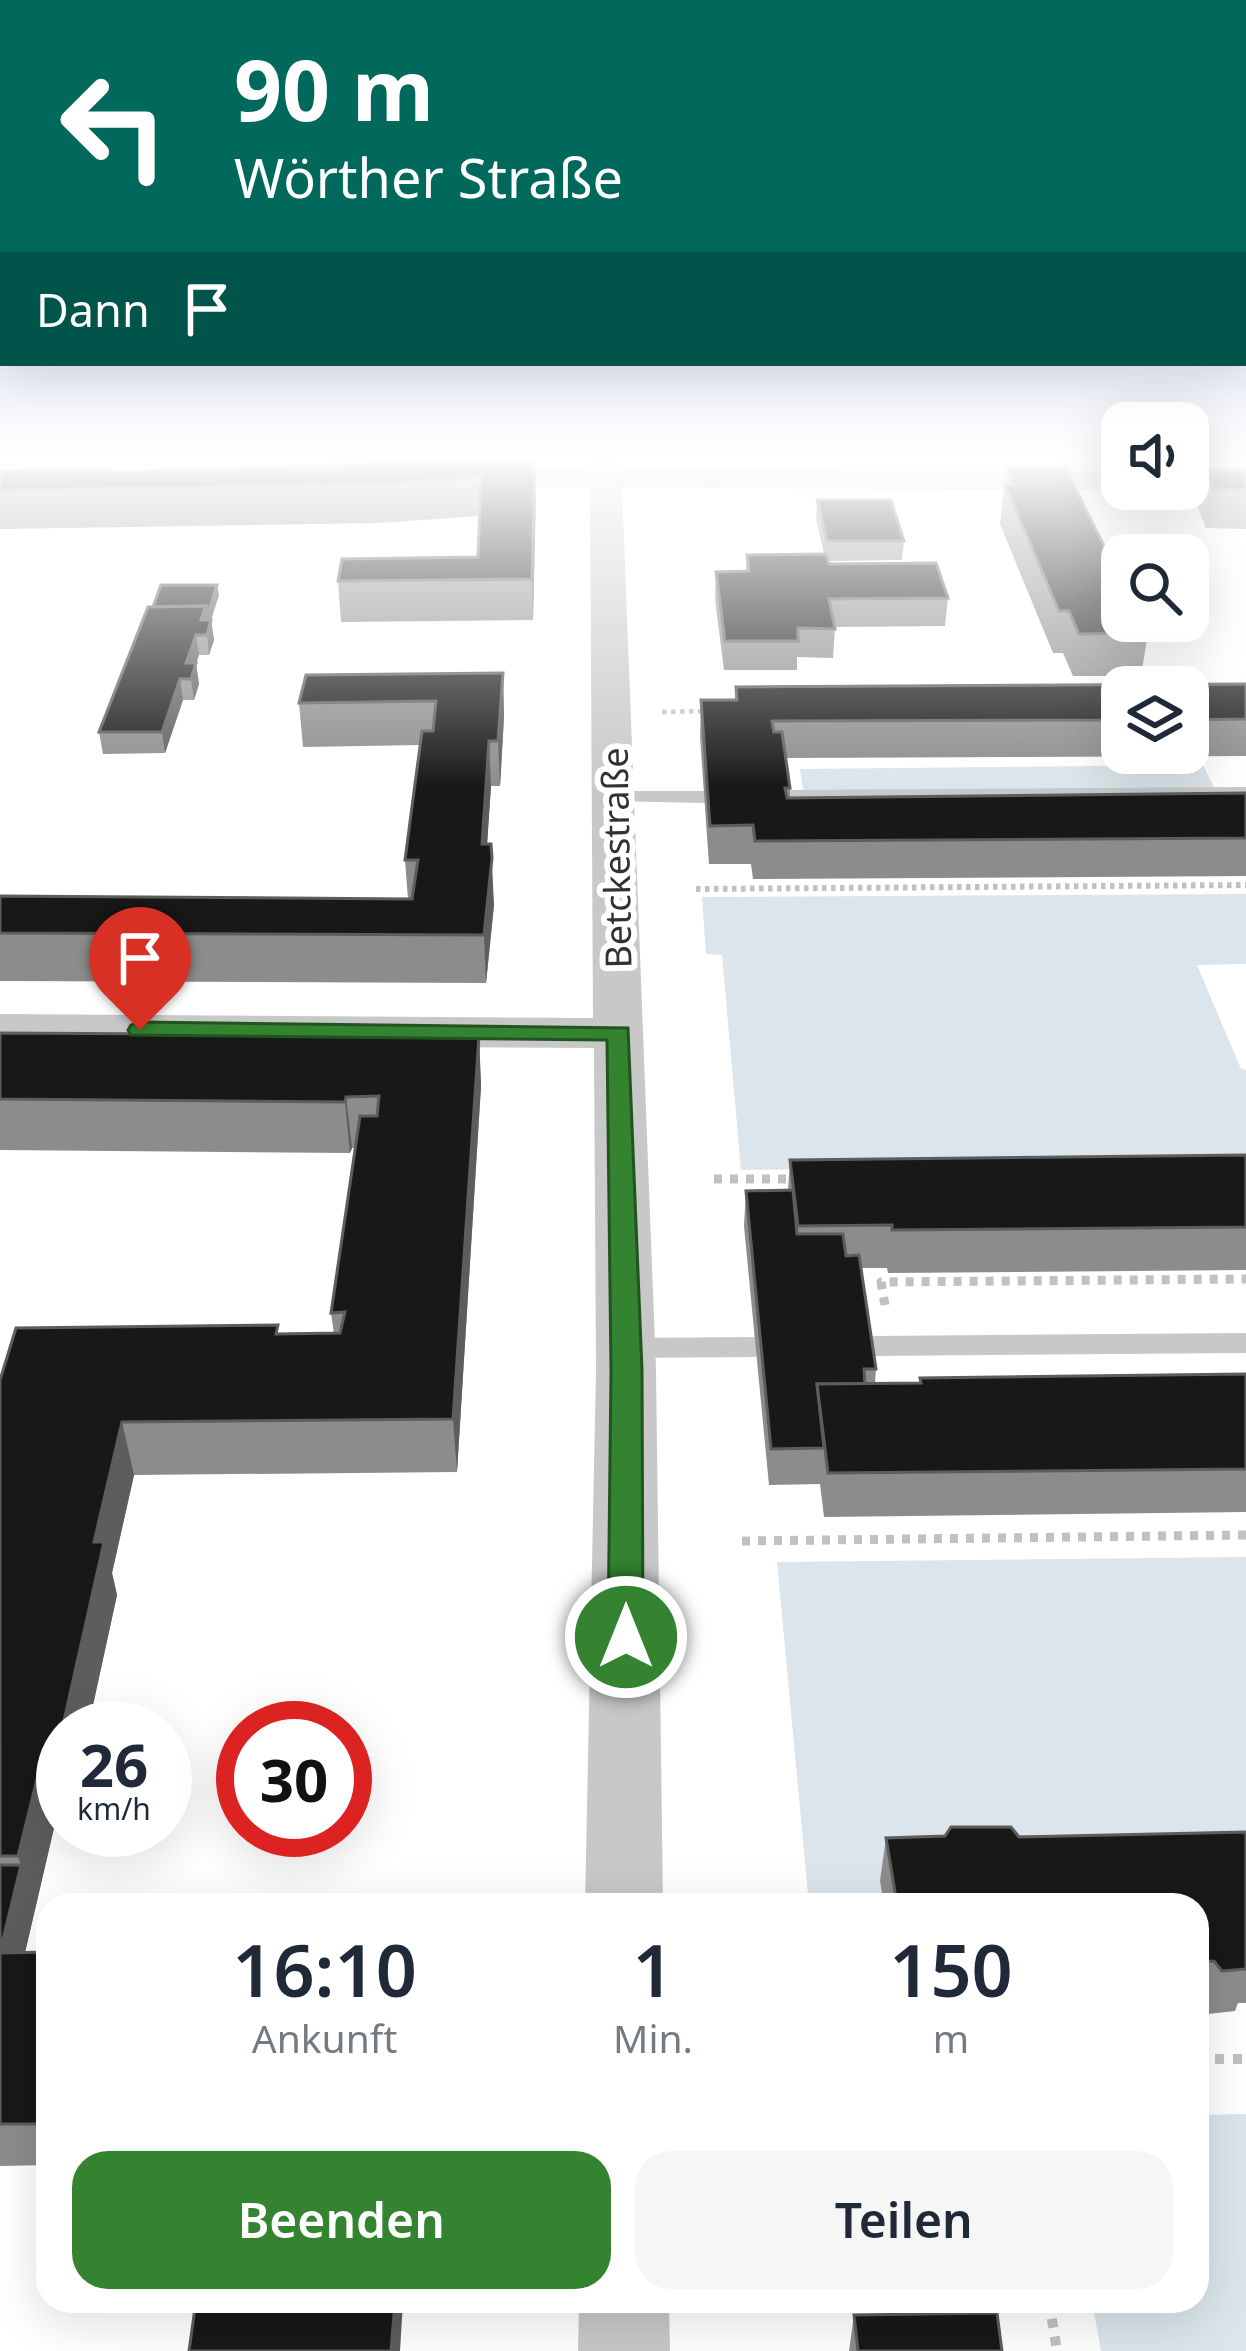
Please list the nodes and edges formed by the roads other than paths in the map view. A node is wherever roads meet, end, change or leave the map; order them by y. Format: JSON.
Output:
{"nodes":[{"id":1,"x":609,"y":568,"type":"edge"},
{"id":2,"x":1246,"y":793,"type":"edge"},
{"id":3,"x":704,"y":796,"type":"edge"},
{"id":4,"x":784,"y":796,"type":"edge"},
{"id":5,"x":615,"y":797,"type":"junction"},
{"id":6,"x":0,"y":1029,"type":"edge"},
{"id":7,"x":619,"y":1033,"type":"junction"},
{"id":8,"x":1246,"y":1342,"type":"edge"},
{"id":9,"x":874,"y":1346,"type":"edge"},
{"id":10,"x":755,"y":1347,"type":"edge"},
{"id":11,"x":625,"y":1348,"type":"junction"},
{"id":12,"x":625,"y":1893,"type":"edge"},
{"id":13,"x":624,"y":2313,"type":"edge"},
{"id":14,"x":624,"y":2351,"type":"edge"}],
"edges":[{"from":1,"to":5,"type":"street","name":"Betckestraße"},
{"from":2,"to":4,"type":"lane"},
{"from":3,"to":5,"type":"lane"},
{"from":5,"to":7,"type":"street","name":"Betckestraße"},
{"from":6,"to":7,"type":"street"},
{"from":7,"to":11,"type":"street","name":"Betckestraße"},
{"from":8,"to":9,"type":"lane"},
{"from":10,"to":11,"type":"lane"},
{"from":11,"to":12,"type":"street","name":"Betckestraße"},
{"from":13,"to":14,"type":"street"}]}
